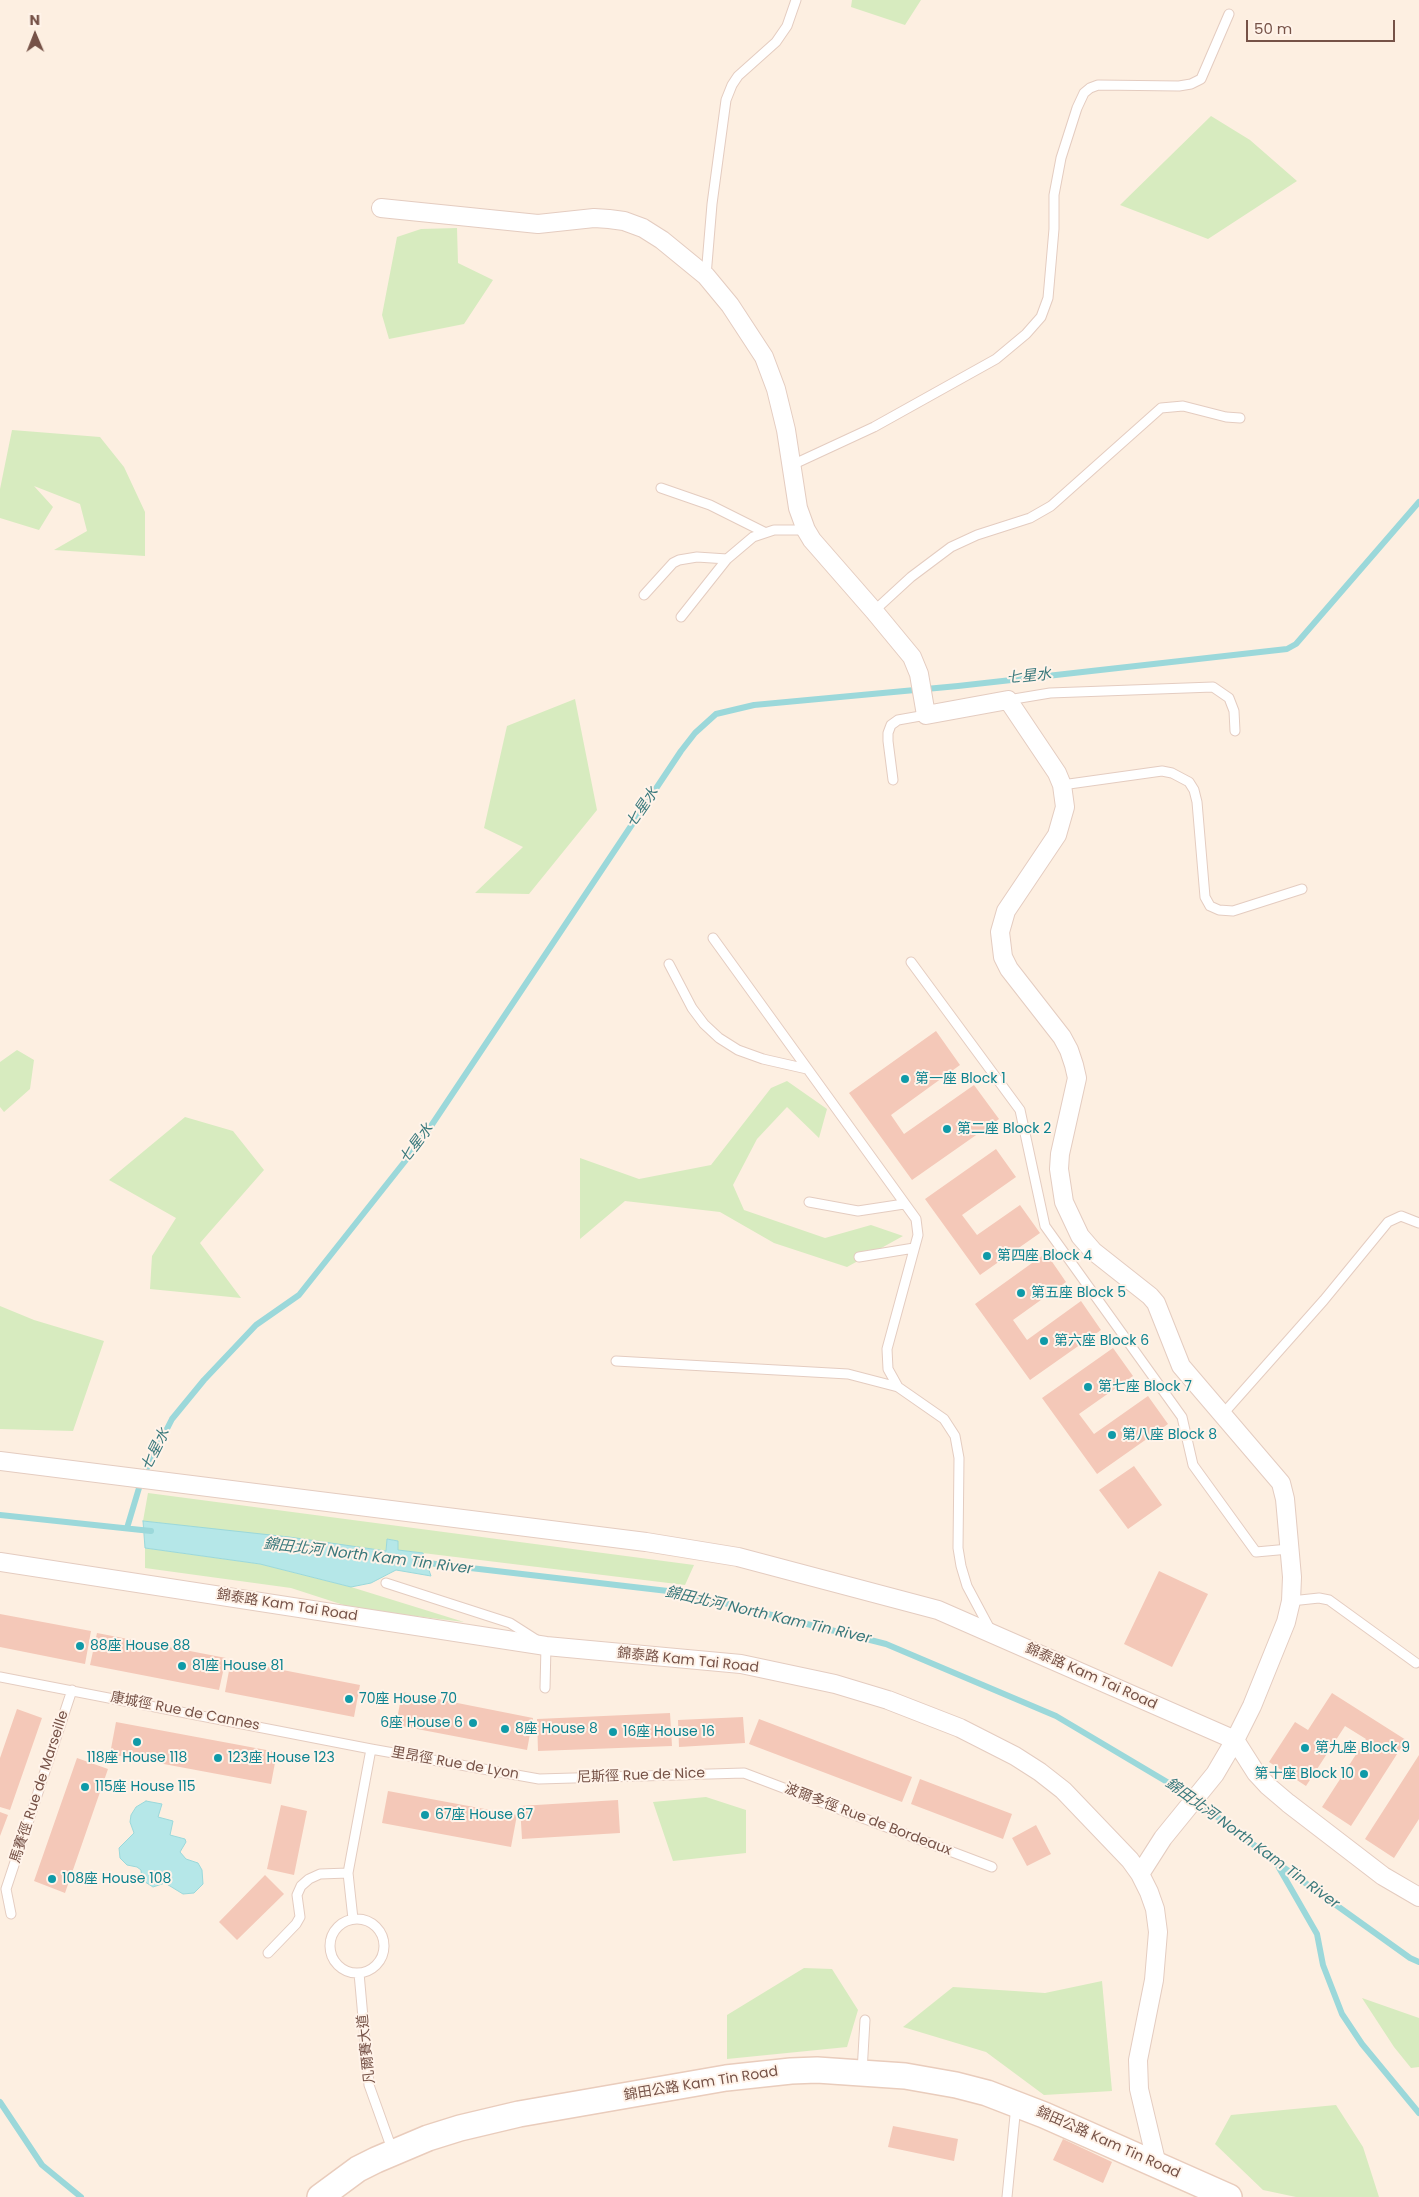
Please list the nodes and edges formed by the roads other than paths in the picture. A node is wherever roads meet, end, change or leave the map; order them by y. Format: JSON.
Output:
{"nodes":[{"id":1,"x":796,"y":0,"type":"edge"},
{"id":2,"x":1229,"y":14,"type":"dead end"},
{"id":3,"x":381,"y":208,"type":"dead end"},
{"id":4,"x":706,"y":276,"type":"junction"},
{"id":5,"x":1240,"y":418,"type":"dead end"},
{"id":6,"x":792,"y":464,"type":"junction"},
{"id":7,"x":661,"y":488,"type":"dead end"},
{"id":8,"x":806,"y":530,"type":"junction"},
{"id":9,"x":764,"y":532,"type":"junction"},
{"id":10,"x":727,"y":559,"type":"junction"},
{"id":11,"x":644,"y":595,"type":"dead end"},
{"id":12,"x":874,"y":611,"type":"junction"},
{"id":13,"x":681,"y":617,"type":"dead end"},
{"id":14,"x":1008,"y":700,"type":"junction"},
{"id":15,"x":926,"y":715,"type":"junction"},
{"id":16,"x":1235,"y":731,"type":"dead end"},
{"id":17,"x":893,"y":780,"type":"dead end"},
{"id":18,"x":1062,"y":785,"type":"junction"},
{"id":19,"x":1302,"y":889,"type":"dead end"},
{"id":20,"x":713,"y":938,"type":"dead end"},
{"id":21,"x":911,"y":962,"type":"dead end"},
{"id":22,"x":669,"y":964,"type":"dead end"},
{"id":23,"x":808,"y":1069,"type":"junction"},
{"id":24,"x":809,"y":1202,"type":"dead end"},
{"id":25,"x":904,"y":1204,"type":"junction"},
{"id":26,"x":1419,"y":1223,"type":"edge"},
{"id":27,"x":914,"y":1248,"type":"junction"},
{"id":28,"x":859,"y":1257,"type":"dead end"},
{"id":29,"x":616,"y":1361,"type":"dead end"},
{"id":30,"x":898,"y":1387,"type":"junction"},
{"id":31,"x":1222,"y":1415,"type":"junction"},
{"id":32,"x":0,"y":1461,"type":"edge"},
{"id":33,"x":1289,"y":1549,"type":"junction"},
{"id":34,"x":0,"y":1562,"type":"edge"},
{"id":35,"x":386,"y":1582,"type":"dead end"},
{"id":36,"x":1292,"y":1602,"type":"junction"},
{"id":37,"x":992,"y":1634,"type":"junction"},
{"id":38,"x":546,"y":1646,"type":"junction"},
{"id":39,"x":1416,"y":1663,"type":"dead end"},
{"id":40,"x":0,"y":1676,"type":"edge"},
{"id":41,"x":545,"y":1688,"type":"dead end"},
{"id":42,"x":72,"y":1690,"type":"junction"},
{"id":43,"x":1235,"y":1740,"type":"junction"},
{"id":44,"x":371,"y":1749,"type":"junction"},
{"id":45,"x":744,"y":1773,"type":"joint"},
{"id":46,"x":539,"y":1779,"type":"joint"},
{"id":47,"x":992,"y":1867,"type":"dead end"},
{"id":48,"x":348,"y":1873,"type":"junction"},
{"id":49,"x":1140,"y":1874,"type":"junction"},
{"id":50,"x":1419,"y":1897,"type":"edge"},
{"id":51,"x":11,"y":1914,"type":"dead end"},
{"id":52,"x":353,"y":1919,"type":"junction"},
{"id":53,"x":268,"y":1953,"type":"dead end"},
{"id":54,"x":359,"y":1973,"type":"junction"},
{"id":55,"x":865,"y":2020,"type":"dead end"},
{"id":56,"x":862,"y":2072,"type":"junction"},
{"id":57,"x":1016,"y":2103,"type":"junction"},
{"id":58,"x":393,"y":2152,"type":"junction"},
{"id":59,"x":1157,"y":2165,"type":"junction"},
{"id":60,"x":320,"y":2197,"type":"edge"},
{"id":61,"x":1007,"y":2197,"type":"edge"},
{"id":62,"x":1230,"y":2197,"type":"edge"}],
"edges":[{"from":1,"to":4,"type":"lane"},
{"from":2,"to":6,"type":"lane"},
{"from":3,"to":4,"type":"street"},
{"from":4,"to":6,"type":"street"},
{"from":5,"to":12,"type":"lane"},
{"from":6,"to":8,"type":"street"},
{"from":7,"to":9,"type":"lane"},
{"from":8,"to":9,"type":"lane"},
{"from":8,"to":12,"type":"street"},
{"from":9,"to":10,"type":"lane"},
{"from":10,"to":11,"type":"lane"},
{"from":10,"to":13,"type":"lane"},
{"from":12,"to":15,"type":"street"},
{"from":14,"to":15,"type":"street"},
{"from":14,"to":16,"type":"lane"},
{"from":14,"to":18,"type":"street"},
{"from":15,"to":17,"type":"lane"},
{"from":18,"to":19,"type":"lane"},
{"from":18,"to":31,"type":"street"},
{"from":20,"to":23,"type":"lane"},
{"from":21,"to":33,"type":"lane"},
{"from":22,"to":23,"type":"lane"},
{"from":23,"to":25,"type":"lane"},
{"from":24,"to":25,"type":"lane"},
{"from":25,"to":27,"type":"lane"},
{"from":26,"to":31,"type":"lane"},
{"from":27,"to":28,"type":"lane"},
{"from":27,"to":30,"type":"lane"},
{"from":29,"to":30,"type":"lane"},
{"from":30,"to":37,"type":"lane"},
{"from":31,"to":33,"type":"street"},
{"from":32,"to":37,"type":"street","name":"錦泰路 Kam Tai Road"},
{"from":33,"to":36,"type":"street"},
{"from":34,"to":38,"type":"street","name":"錦泰路 Kam Tai Road"},
{"from":35,"to":38,"type":"lane"},
{"from":36,"to":39,"type":"lane"},
{"from":36,"to":43,"type":"street"},
{"from":37,"to":43,"type":"street","name":"錦泰路 Kam Tai Road"},
{"from":38,"to":41,"type":"lane"},
{"from":38,"to":49,"type":"street","name":"錦泰路 Kam Tai Road"},
{"from":40,"to":42,"type":"lane","name":"康城徑 Rue de Cannes"},
{"from":42,"to":44,"type":"lane","name":"康城徑 Rue de Cannes"},
{"from":42,"to":51,"type":"lane","name":"馬賽徑 Rue de Marseille"},
{"from":43,"to":49,"type":"street"},
{"from":43,"to":50,"type":"street"},
{"from":44,"to":46,"type":"lane","name":"里昂徑 Rue de Lyon"},
{"from":44,"to":48,"type":"lane"},
{"from":45,"to":46,"type":"lane","name":"尼斯徑 Rue de Nice"},
{"from":45,"to":47,"type":"lane","name":"波爾多徑 Rue de Bordeaux"},
{"from":48,"to":52,"type":"lane"},
{"from":48,"to":53,"type":"lane"},
{"from":49,"to":59,"type":"street","name":"錦泰路 Kam Tai Road"},
{"from":52,"to":54,"type":"lane"},
{"from":52,"to":54,"type":"lane"},
{"from":54,"to":58,"type":"lane","name":"凡爾賽大道"},
{"from":55,"to":56,"type":"lane"},
{"from":56,"to":57,"type":"main road","name":"錦田公路 Kam Tin Road"},
{"from":56,"to":58,"type":"main road","name":"錦田公路 Kam Tin Road"},
{"from":57,"to":59,"type":"main road","name":"錦田公路 Kam Tin Road"},
{"from":57,"to":61,"type":"lane"},
{"from":58,"to":60,"type":"main road","name":"錦田公路 Kam Tin Road"},
{"from":59,"to":62,"type":"main road","name":"錦田公路 Kam Tin Road"}]}
